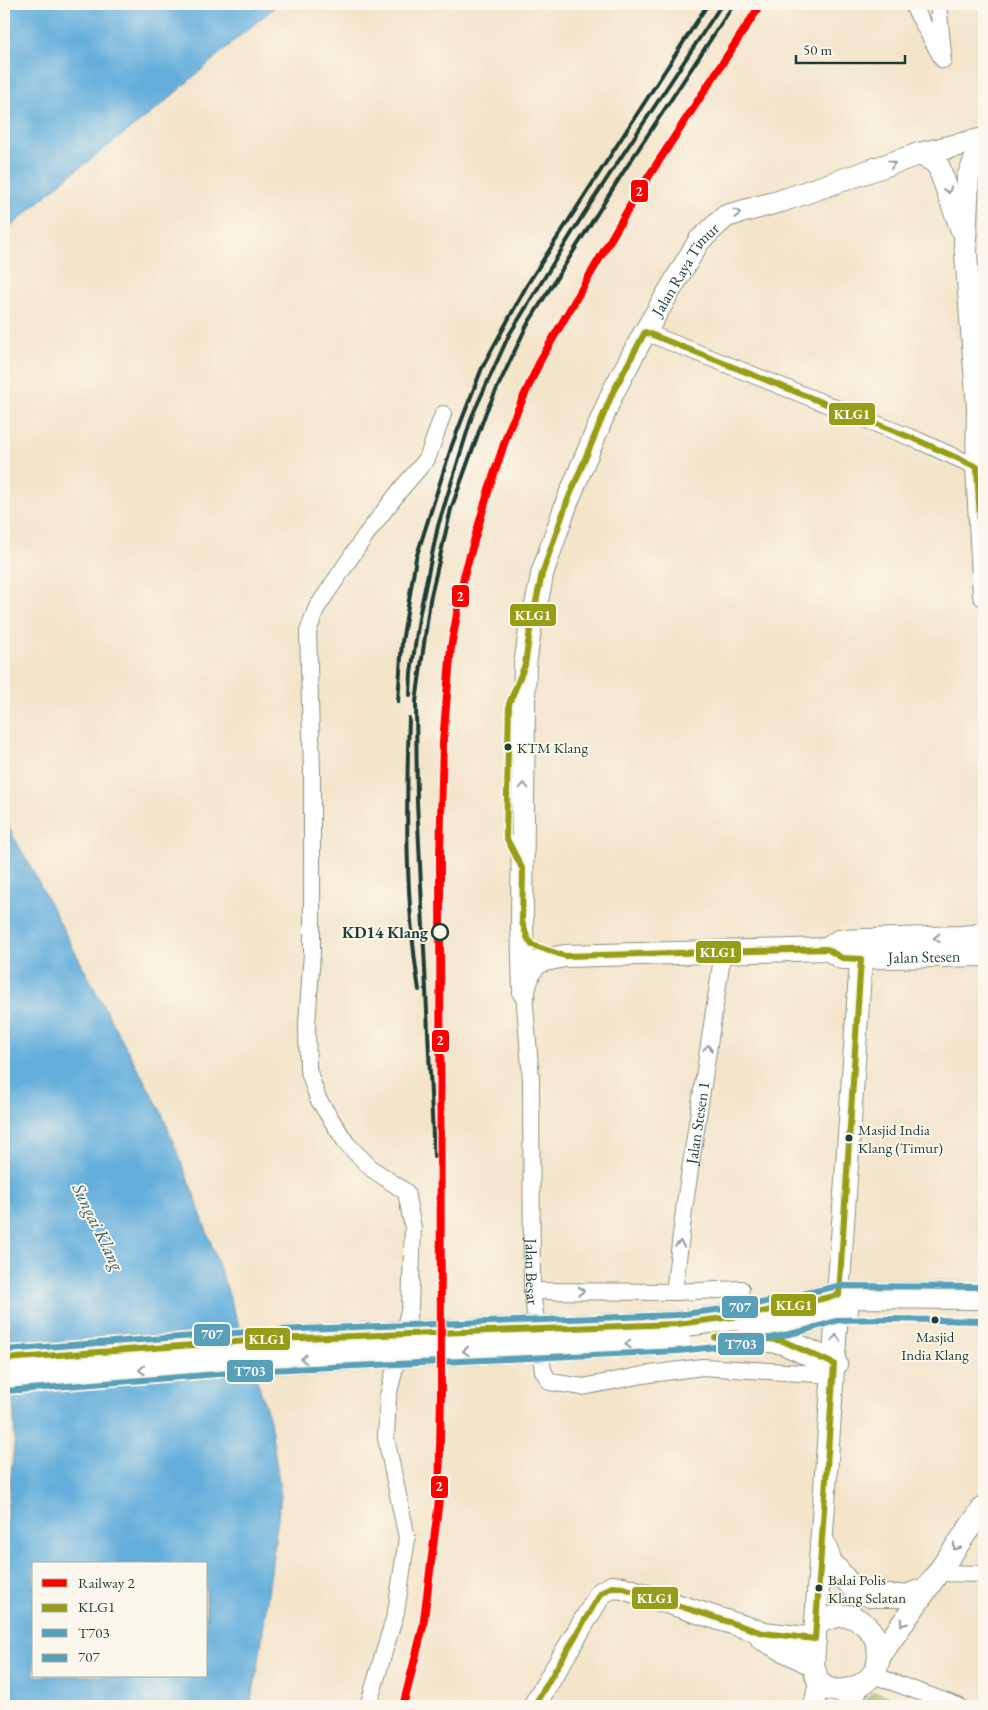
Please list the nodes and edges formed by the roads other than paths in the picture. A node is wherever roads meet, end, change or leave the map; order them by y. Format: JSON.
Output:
{"nodes":[{"id":1,"x":912,"y":4,"type":"edge"},
{"id":2,"x":938,"y":4,"type":"edge"},
{"id":3,"x":984,"y":139,"type":"edge"},
{"id":4,"x":984,"y":153,"type":"edge"},
{"id":5,"x":919,"y":154,"type":"junction"},
{"id":6,"x":965,"y":241,"type":"junction"},
{"id":7,"x":646,"y":332,"type":"junction"},
{"id":8,"x":443,"y":414,"type":"dead end"},
{"id":9,"x":977,"y":467,"type":"junction"},
{"id":10,"x":984,"y":595,"type":"edge"},
{"id":11,"x":522,"y":922,"type":"junction"},
{"id":12,"x":984,"y":932,"type":"edge"},
{"id":13,"x":827,"y":949,"type":"junction"},
{"id":14,"x":723,"y":952,"type":"junction"},
{"id":15,"x":564,"y":956,"type":"junction"},
{"id":16,"x":984,"y":956,"type":"edge"},
{"id":17,"x":861,"y":959,"type":"junction"},
{"id":18,"x":524,"y":993,"type":"junction"},
{"id":19,"x":741,"y":1288,"type":"dead end"},
{"id":20,"x":532,"y":1291,"type":"junction"},
{"id":21,"x":674,"y":1292,"type":"junction"},
{"id":22,"x":984,"y":1296,"type":"edge"},
{"id":23,"x":838,"y":1303,"type":"junction"},
{"id":24,"x":984,"y":1312,"type":"edge"},
{"id":25,"x":677,"y":1333,"type":"junction"},
{"id":26,"x":741,"y":1335,"type":"junction"},
{"id":27,"x":4,"y":1359,"type":"edge"},
{"id":28,"x":834,"y":1369,"type":"junction"},
{"id":29,"x":4,"y":1382,"type":"edge"},
{"id":30,"x":984,"y":1507,"type":"edge"},
{"id":31,"x":822,"y":1540,"type":"junction"},
{"id":32,"x":984,"y":1574,"type":"edge"},
{"id":33,"x":933,"y":1581,"type":"junction"},
{"id":34,"x":725,"y":1621,"type":"junction"},
{"id":35,"x":816,"y":1631,"type":"junction"},
{"id":36,"x":871,"y":1672,"type":"junction"},
{"id":37,"x":816,"y":1674,"type":"junction"},
{"id":38,"x":368,"y":1706,"type":"edge"},
{"id":39,"x":534,"y":1706,"type":"edge"},
{"id":40,"x":814,"y":1706,"type":"edge"},
{"id":41,"x":847,"y":1706,"type":"edge"},
{"id":42,"x":958,"y":1706,"type":"edge"}],
"edges":[{"from":1,"to":2,"type":"street"},
{"from":3,"to":5,"type":"main road","name":"Jalan Raya Timur"},
{"from":4,"to":6,"type":"main road"},
{"from":5,"to":6,"type":"main road","one_way":true},
{"from":7,"to":5,"type":"main road","name":"Jalan Raya Timur","one_way":true},
{"from":6,"to":9,"type":"main road"},
{"from":7,"to":9,"type":"street"},
{"from":11,"to":7,"type":"main road","name":"Jalan Raya Timur","one_way":true},
{"from":8,"to":38,"type":"street"},
{"from":9,"to":10,"type":"main road"},
{"from":11,"to":15,"type":"main road","name":"Jalan Stesen"},
{"from":11,"to":18,"type":"main road","name":"Jalan Raya Timur"},
{"from":12,"to":13,"type":"main road","one_way":true},
{"from":13,"to":14,"type":"main road","name":"Jalan Stesen"},
{"from":13,"to":17,"type":"main road","name":"Jalan Stesen"},
{"from":14,"to":15,"type":"main road","name":"Jalan Stesen"},
{"from":21,"to":14,"type":"street","name":"Jalan Stesen 1","one_way":true},
{"from":15,"to":18,"type":"main road","name":"Jalan Stesen"},
{"from":16,"to":17,"type":"main road","name":"Jalan Stesen"},
{"from":17,"to":23,"type":"main road"},
{"from":18,"to":20,"type":"street","name":"Jalan Besar"},
{"from":19,"to":21,"type":"street"},
{"from":20,"to":21,"type":"street","one_way":true},
{"from":20,"to":28,"type":"street","name":"Jalan Besar"},
{"from":22,"to":23,"type":"highway"},
{"from":23,"to":24,"type":"highway"},
{"from":23,"to":25,"type":"highway"},
{"from":23,"to":26,"type":"highway"},
{"from":28,"to":23,"type":"main road","one_way":true},
{"from":25,"to":26,"type":"highway"},
{"from":25,"to":27,"type":"highway","bridge":true},
{"from":25,"to":29,"type":"highway","one_way":true,"bridge":true},
{"from":26,"to":28,"type":"highway"},
{"from":28,"to":31,"type":"main road"},
{"from":30,"to":33,"type":"main road","one_way":true},
{"from":31,"to":33,"type":"main road"},
{"from":31,"to":35,"type":"main road"},
{"from":32,"to":33,"type":"street"},
{"from":33,"to":36,"type":"main road","one_way":true},
{"from":34,"to":35,"type":"main road"},
{"from":34,"to":37,"type":"main road"},
{"from":34,"to":39,"type":"main road"},
{"from":35,"to":36,"type":"main road"},
{"from":35,"to":37,"type":"main road"},
{"from":36,"to":37,"type":"main road"},
{"from":36,"to":41,"type":"street"},
{"from":36,"to":42,"type":"street"},
{"from":37,"to":40,"type":"street"}]}
